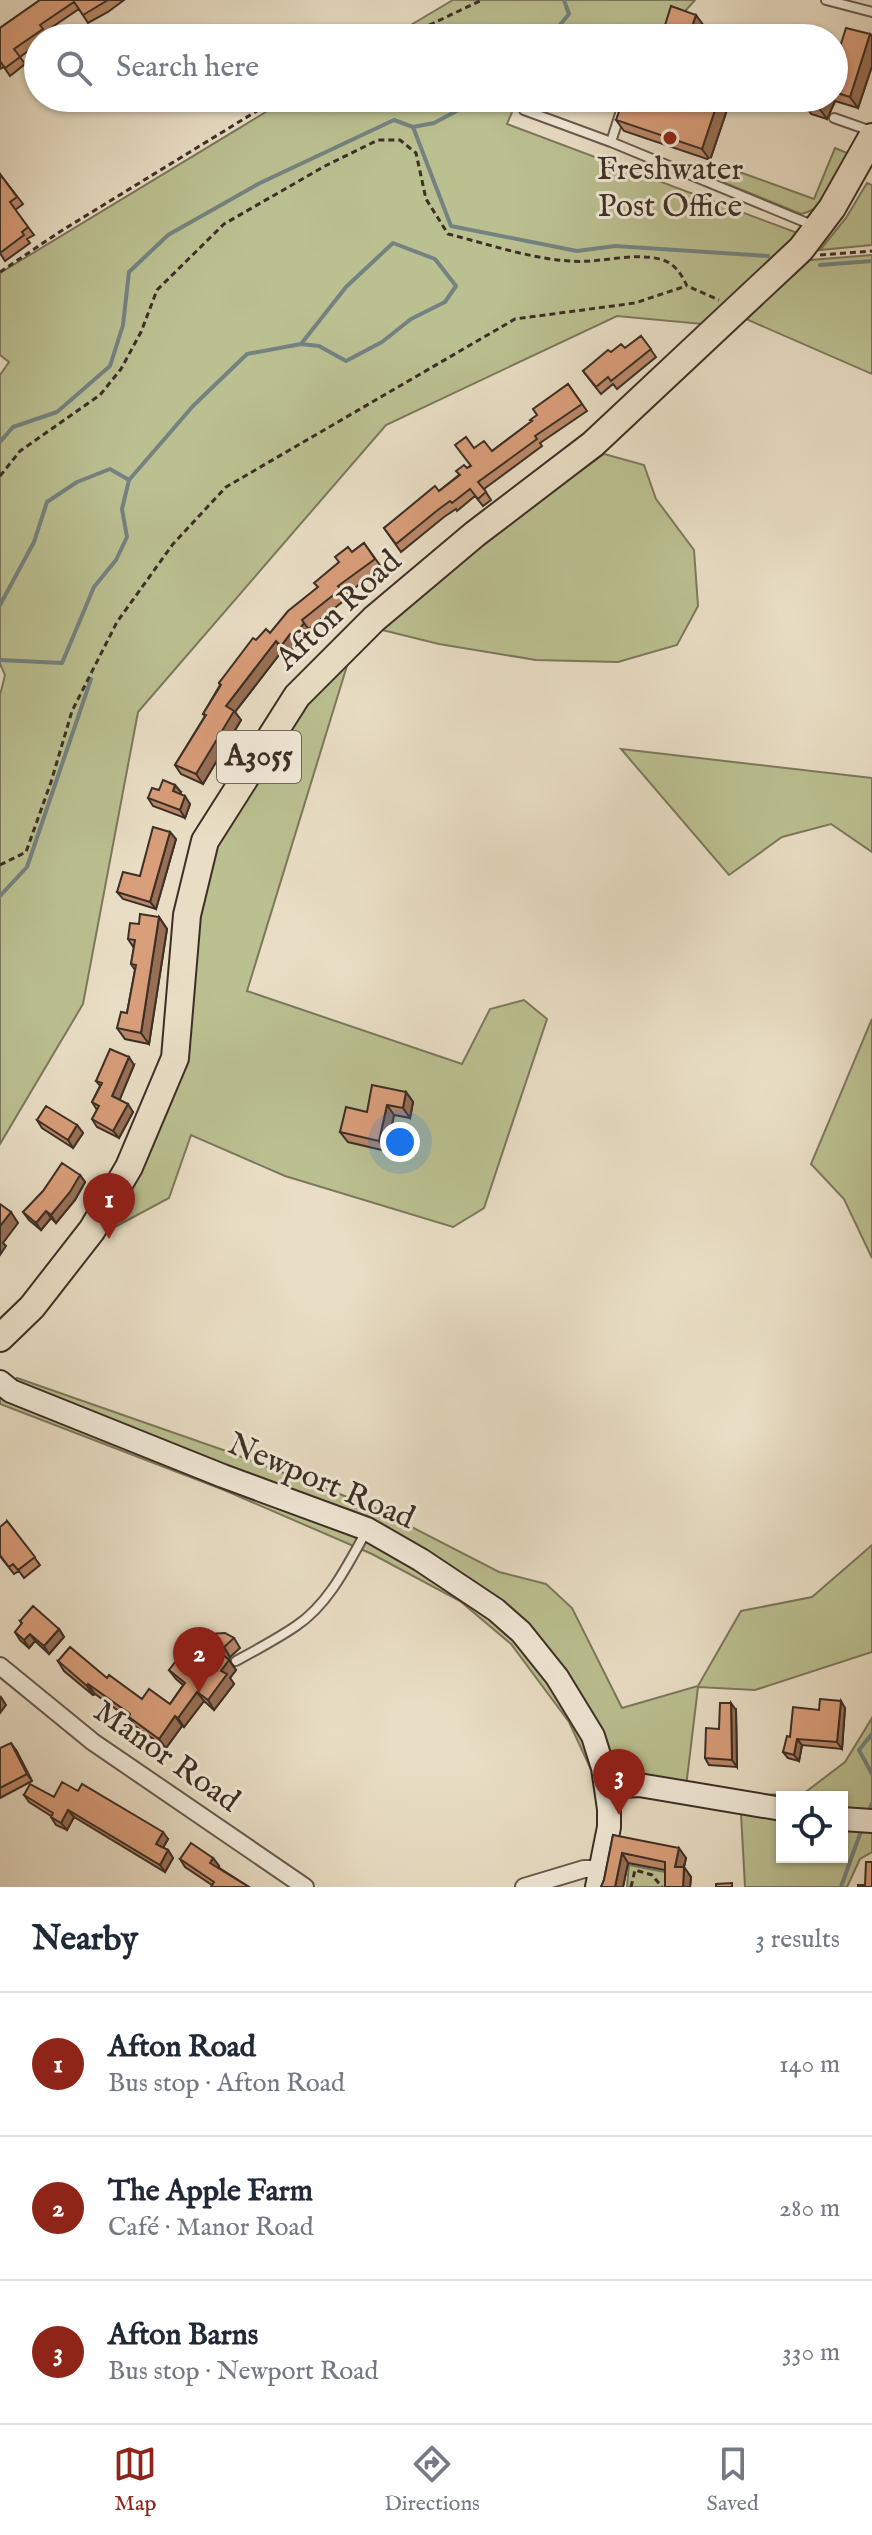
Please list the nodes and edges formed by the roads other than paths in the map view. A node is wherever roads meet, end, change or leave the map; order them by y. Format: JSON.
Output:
{"nodes":[{"id":1,"x":826,"y":0,"type":"edge"},
{"id":2,"x":872,"y":12,"type":"edge"},
{"id":3,"x":529,"y":112,"type":"edge"},
{"id":4,"x":621,"y":112,"type":"edge"},
{"id":5,"x":834,"y":118,"type":"dead end"},
{"id":6,"x":872,"y":131,"type":"edge"},
{"id":7,"x":872,"y":137,"type":"edge"},
{"id":8,"x":611,"y":142,"type":"junction"},
{"id":9,"x":817,"y":227,"type":"junction"},
{"id":10,"x":0,"y":1338,"type":"edge"},
{"id":11,"x":0,"y":1382,"type":"edge"},
{"id":12,"x":367,"y":1529,"type":"junction"},
{"id":13,"x":236,"y":1661,"type":"dead end"},
{"id":14,"x":0,"y":1666,"type":"edge"},
{"id":15,"x":607,"y":1787,"type":"junction"},
{"id":16,"x":776,"y":1808,"type":"edge"},
{"id":17,"x":848,"y":1819,"type":"edge"},
{"id":18,"x":872,"y":1821,"type":"edge"},
{"id":19,"x":599,"y":1878,"type":"edge"},
{"id":20,"x":305,"y":1887,"type":"edge"},
{"id":21,"x":524,"y":1887,"type":"edge"}],
"edges":[{"from":1,"to":2,"type":"lane"},
{"from":3,"to":8,"type":"lane"},
{"from":4,"to":8,"type":"lane"},
{"from":5,"to":6,"type":"lane"},
{"from":7,"to":9,"type":"main road","name":"Afton Road","number":"A3055"},
{"from":8,"to":9,"type":"lane"},
{"from":9,"to":10,"type":"main road","name":"Afton Road","number":"A3055"},
{"from":11,"to":12,"type":"main road","name":"Newport Road"},
{"from":12,"to":13,"type":"lane"},
{"from":12,"to":15,"type":"main road","name":"Newport Road"},
{"from":14,"to":20,"type":"street","name":"Manor Road"},
{"from":15,"to":16,"type":"main road"},
{"from":15,"to":19,"type":"main road","name":"Newport Road"},
{"from":17,"to":18,"type":"main road"},
{"from":19,"to":21,"type":"street"}]}
